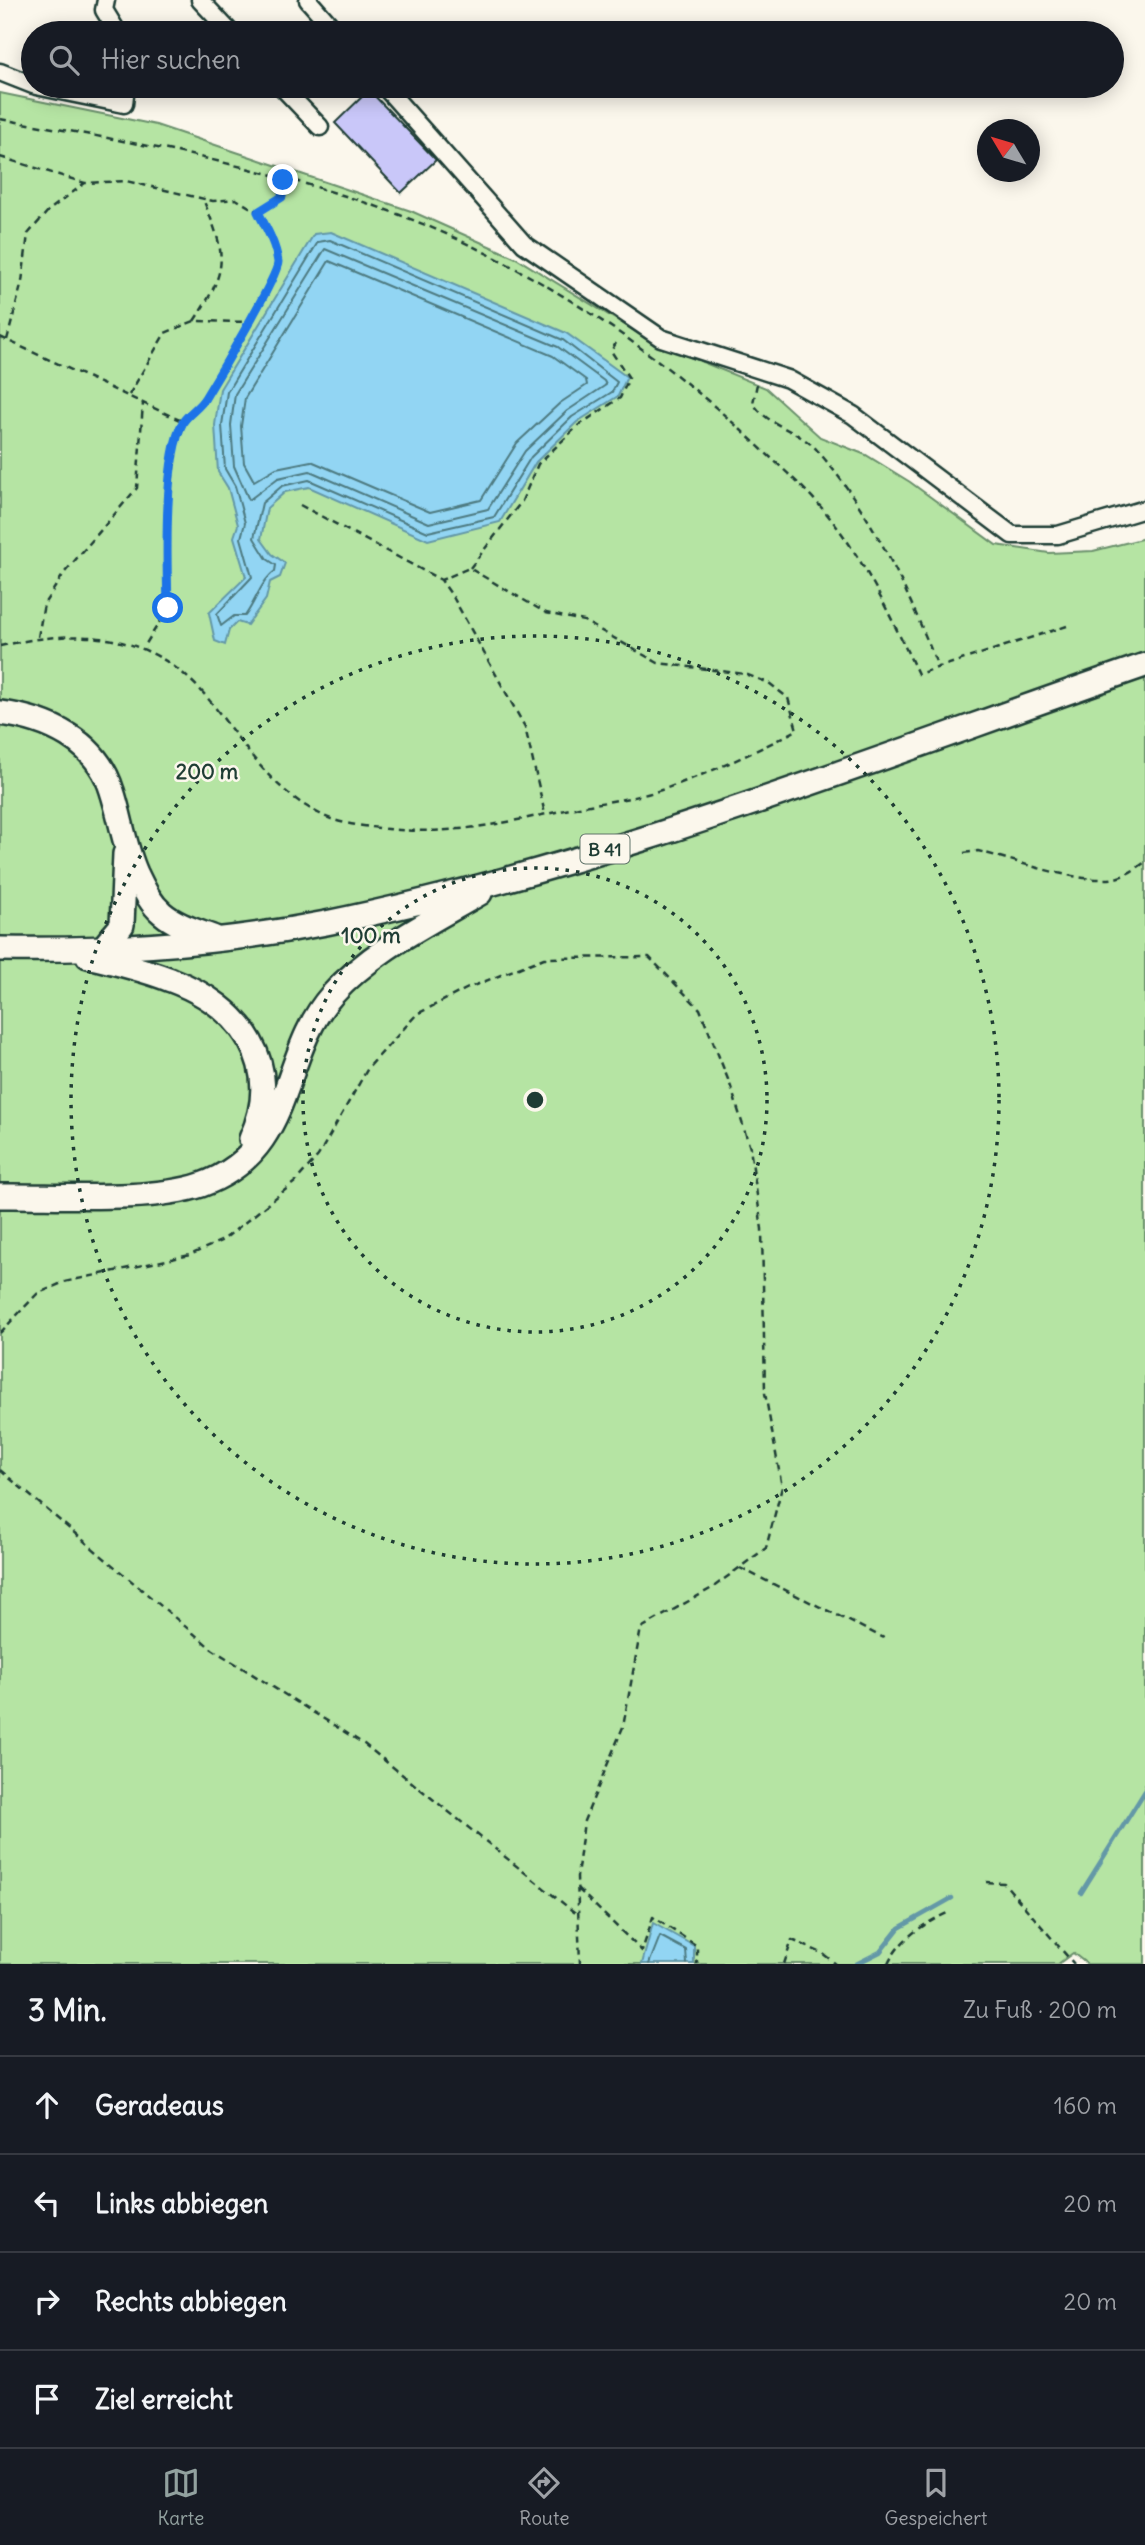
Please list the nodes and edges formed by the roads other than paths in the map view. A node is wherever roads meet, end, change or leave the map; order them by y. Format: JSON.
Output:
{"nodes":[{"id":1,"x":106,"y":0,"type":"edge"},
{"id":2,"x":200,"y":0,"type":"edge"},
{"id":3,"x":308,"y":0,"type":"edge"},
{"id":4,"x":111,"y":21,"type":"edge"},
{"id":5,"x":220,"y":21,"type":"edge"},
{"id":6,"x":327,"y":21,"type":"edge"},
{"id":7,"x":0,"y":72,"type":"edge"},
{"id":8,"x":21,"y":80,"type":"edge"},
{"id":9,"x":96,"y":98,"type":"edge"},
{"id":10,"x":125,"y":98,"type":"edge"},
{"id":11,"x":292,"y":98,"type":"edge"},
{"id":12,"x":395,"y":98,"type":"edge"},
{"id":13,"x":320,"y":127,"type":"dead end"},
{"id":14,"x":1145,"y":509,"type":"edge"},
{"id":15,"x":1145,"y":665,"type":"edge"},
{"id":16,"x":0,"y":713,"type":"edge"},
{"id":17,"x":125,"y":849,"type":"junction"},
{"id":18,"x":508,"y":878,"type":"junction"},
{"id":19,"x":218,"y":939,"type":"junction"},
{"id":20,"x":0,"y":949,"type":"edge"},
{"id":21,"x":102,"y":949,"type":"junction"},
{"id":22,"x":68,"y":950,"type":"junction"},
{"id":23,"x":240,"y":1160,"type":"junction"},
{"id":24,"x":0,"y":1196,"type":"edge"}],
"edges":[{"from":1,"to":4,"type":"lane"},
{"from":2,"to":5,"type":"lane"},
{"from":3,"to":6,"type":"lane"},
{"from":7,"to":8,"type":"lane"},
{"from":9,"to":10,"type":"lane"},
{"from":11,"to":13,"type":"lane"},
{"from":12,"to":14,"type":"lane"},
{"from":15,"to":18,"type":"highway","number":"B 41"},
{"from":16,"to":17,"type":"highway"},
{"from":17,"to":19,"type":"highway"},
{"from":17,"to":21,"type":"highway"},
{"from":18,"to":19,"type":"highway","number":"B 41"},
{"from":18,"to":23,"type":"highway"},
{"from":19,"to":21,"type":"highway","number":"B 41"},
{"from":20,"to":22,"type":"highway","number":"B 41"},
{"from":21,"to":22,"type":"highway","number":"B 41"},
{"from":22,"to":23,"type":"highway"},
{"from":23,"to":24,"type":"highway"}]}
